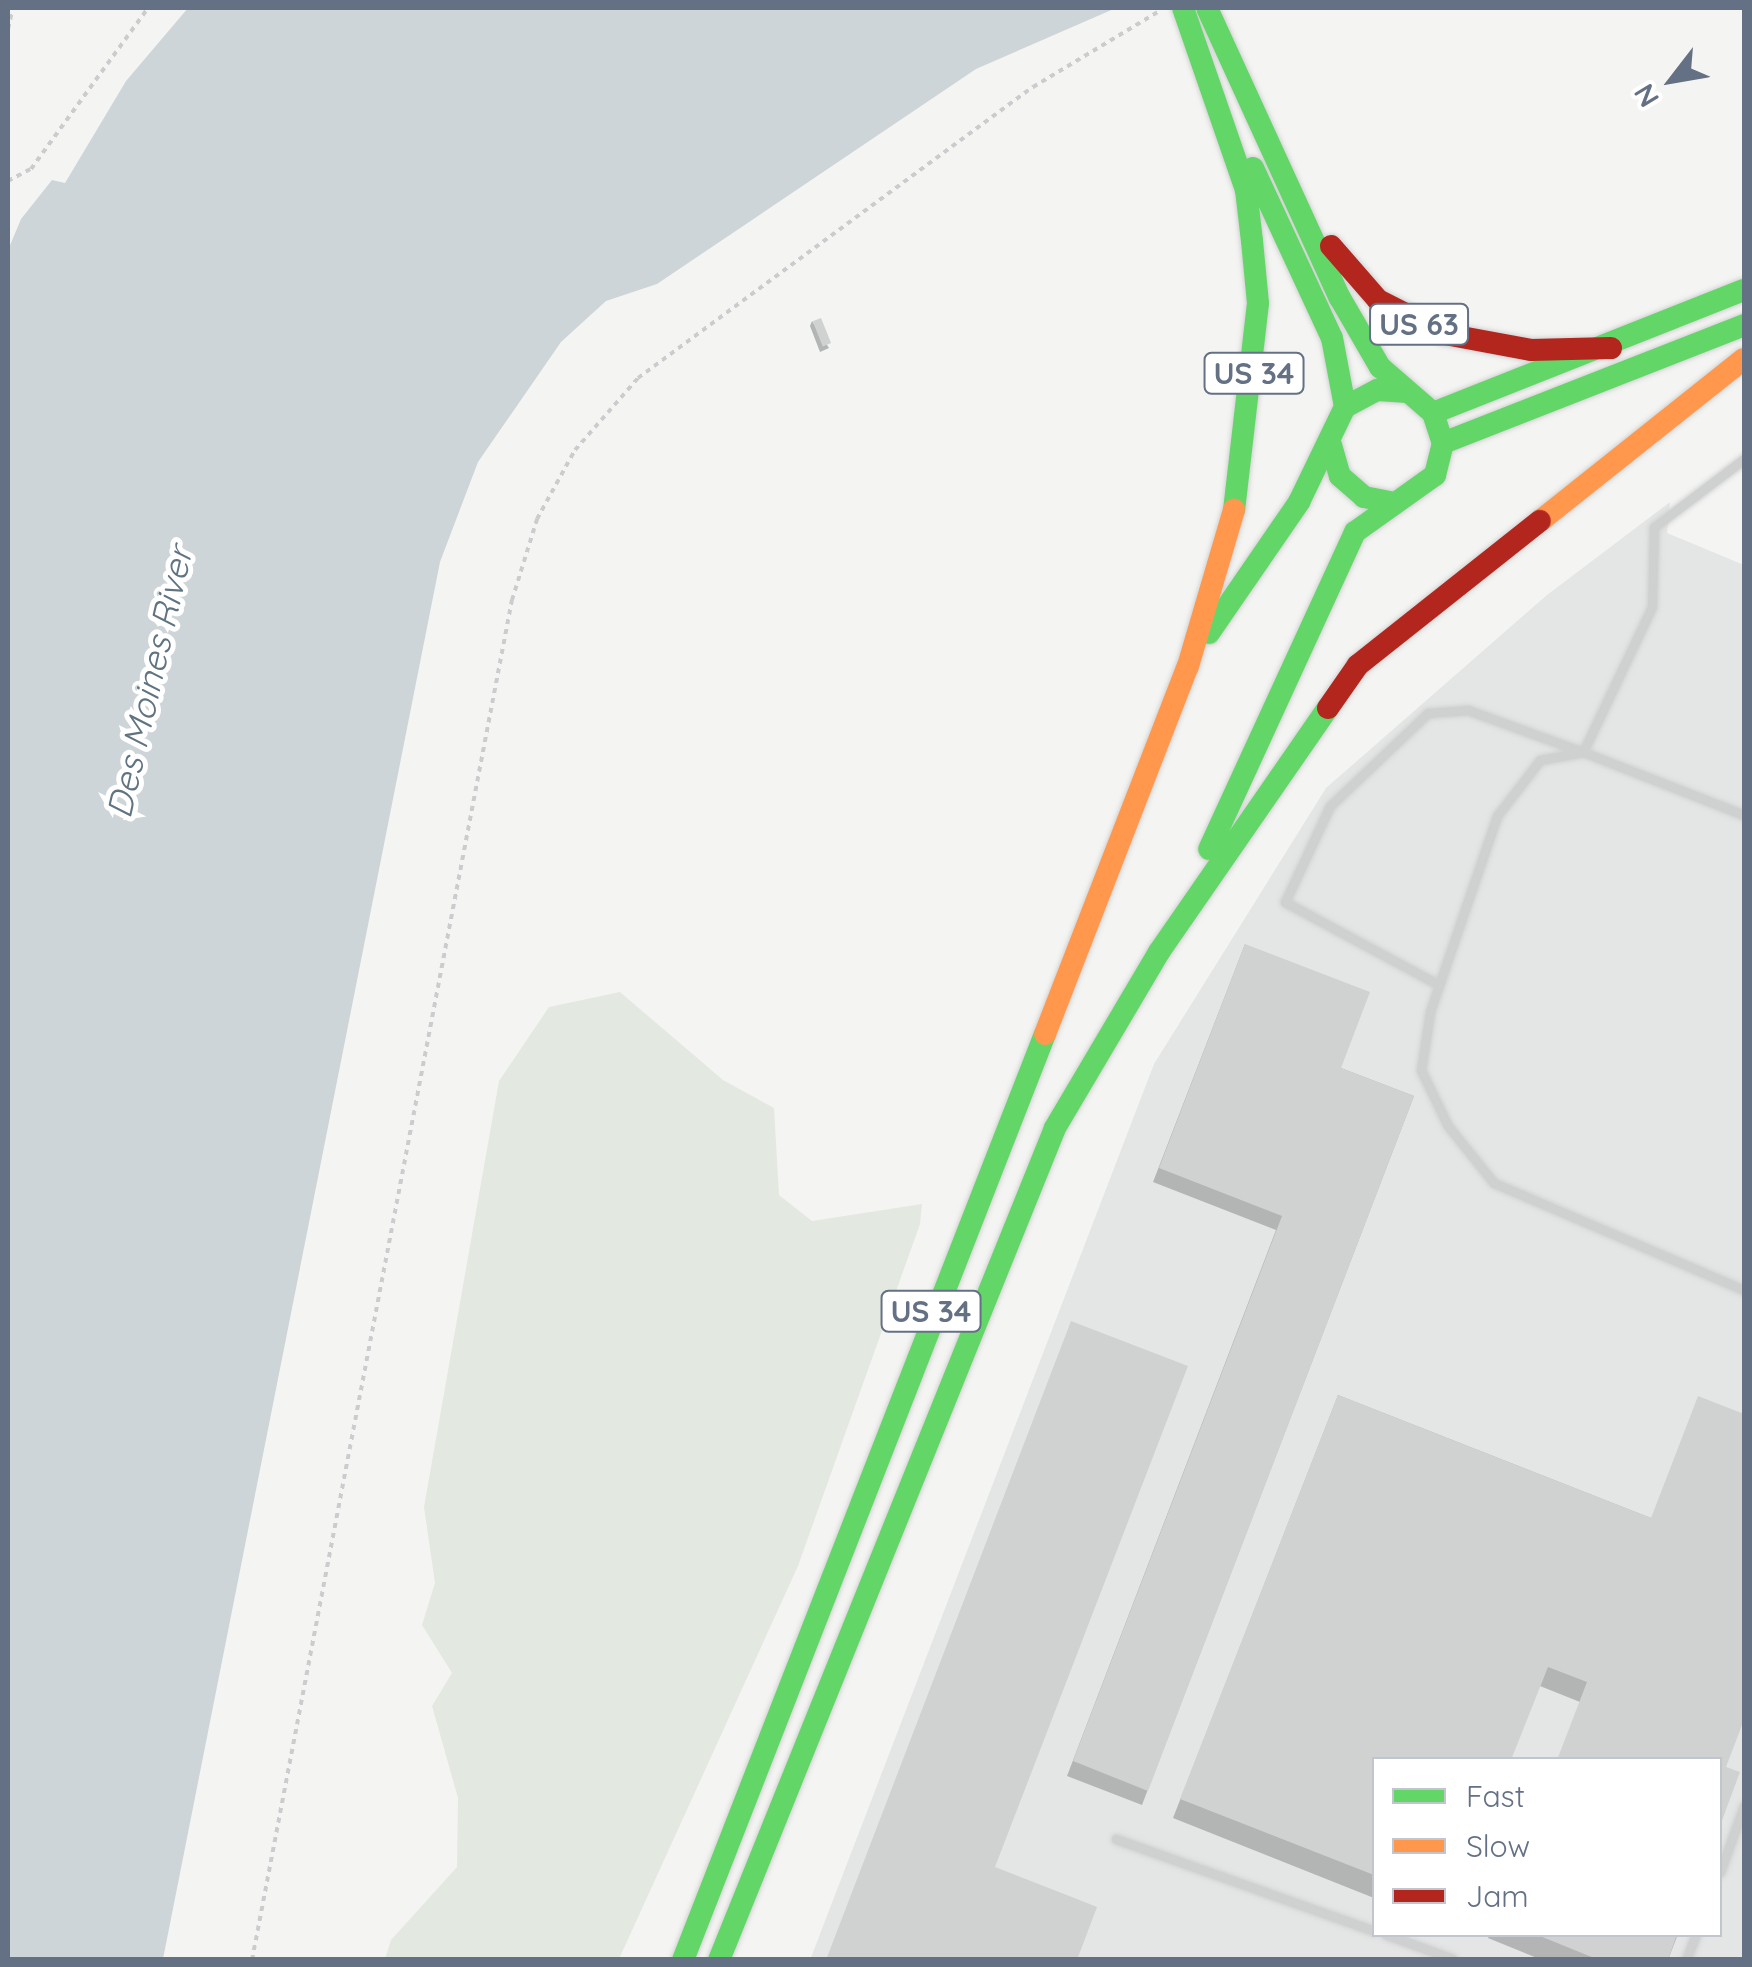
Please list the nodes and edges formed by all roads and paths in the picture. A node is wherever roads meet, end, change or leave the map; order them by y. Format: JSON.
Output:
{"nodes":[{"id":1,"x":13,"y":8,"type":"edge"},
{"id":2,"x":148,"y":8,"type":"edge"},
{"id":3,"x":1170,"y":8,"type":"edge"},
{"id":4,"x":1183,"y":8,"type":"edge"},
{"id":5,"x":1206,"y":22,"type":"edge"},
{"id":6,"x":8,"y":29,"type":"edge"},
{"id":7,"x":1212,"y":77,"type":"junction"},
{"id":8,"x":8,"y":181,"type":"edge"},
{"id":9,"x":1290,"y":183,"type":"junction"},
{"id":10,"x":1744,"y":290,"type":"edge"},
{"id":11,"x":1744,"y":324,"type":"edge"},
{"id":12,"x":1611,"y":348,"type":"junction"},
{"id":13,"x":1744,"y":359,"type":"edge"},
{"id":14,"x":1404,"y":392,"type":"junction"},
{"id":15,"x":1345,"y":407,"type":"junction"},
{"id":16,"x":1433,"y":413,"type":"junction"},
{"id":17,"x":1443,"y":444,"type":"junction"},
{"id":18,"x":1330,"y":445,"type":"junction"},
{"id":19,"x":1744,"y":459,"type":"edge"},
{"id":20,"x":1388,"y":502,"type":"junction"},
{"id":21,"x":1188,"y":666,"type":"junction"},
{"id":22,"x":1583,"y":752,"type":"junction"},
{"id":23,"x":1744,"y":815,"type":"edge"},
{"id":24,"x":1159,"y":952,"type":"junction"},
{"id":25,"x":1439,"y":986,"type":"junction"},
{"id":26,"x":1744,"y":1290,"type":"edge"},
{"id":27,"x":811,"y":1724,"type":"junction"},
{"id":28,"x":1744,"y":1806,"type":"edge"},
{"id":29,"x":1116,"y":1839,"type":"dead end"},
{"id":30,"x":1722,"y":1866,"type":"edge"},
{"id":31,"x":1372,"y":1930,"type":"edge"},
{"id":32,"x":1394,"y":1937,"type":"edge"},
{"id":33,"x":1454,"y":1959,"type":"edge"},
{"id":34,"x":252,"y":1960,"type":"edge"},
{"id":35,"x":679,"y":1960,"type":"edge"},
{"id":36,"x":720,"y":1960,"type":"edge"},
{"id":37,"x":736,"y":1960,"type":"edge"}],
"edges":[{"from":1,"to":6,"type":"path"},
{"from":2,"to":8,"type":"path"},
{"from":3,"to":34,"type":"path"},
{"from":4,"to":5,"type":"highway","number":"US 34"},
{"from":5,"to":7,"type":"highway","number":"US 34"},
{"from":5,"to":9,"type":"highway","number":"US 34"},
{"from":7,"to":15,"type":"highway","number":"US 63"},
{"from":7,"to":21,"type":"highway","number":"US 34"},
{"from":9,"to":12,"type":"highway","number":"US 63"},
{"from":9,"to":14,"type":"highway","number":"US 34"},
{"from":10,"to":12,"type":"highway","number":"US 63"},
{"from":11,"to":17,"type":"highway"},
{"from":12,"to":16,"type":"highway"},
{"from":13,"to":24,"type":"highway"},
{"from":14,"to":15,"type":"highway"},
{"from":14,"to":16,"type":"highway","number":"US 34"},
{"from":15,"to":18,"type":"highway"},
{"from":16,"to":17,"type":"highway"},
{"from":17,"to":20,"type":"highway","number":"US 34"},
{"from":18,"to":20,"type":"highway"},
{"from":18,"to":21,"type":"highway"},
{"from":19,"to":22,"type":"lane"},
{"from":20,"to":24,"type":"highway","number":"US 34"},
{"from":21,"to":35,"type":"highway","number":"US 34"},
{"from":22,"to":23,"type":"lane"},
{"from":22,"to":25,"type":"lane"},
{"from":22,"to":25,"type":"lane"},
{"from":24,"to":27,"type":"highway","number":"US 34"},
{"from":25,"to":26,"type":"lane"},
{"from":27,"to":36,"type":"highway","number":"US 34"},
{"from":27,"to":37,"type":"highway"},
{"from":28,"to":30,"type":"lane"},
{"from":29,"to":31,"type":"lane"},
{"from":32,"to":33,"type":"lane"}]}
